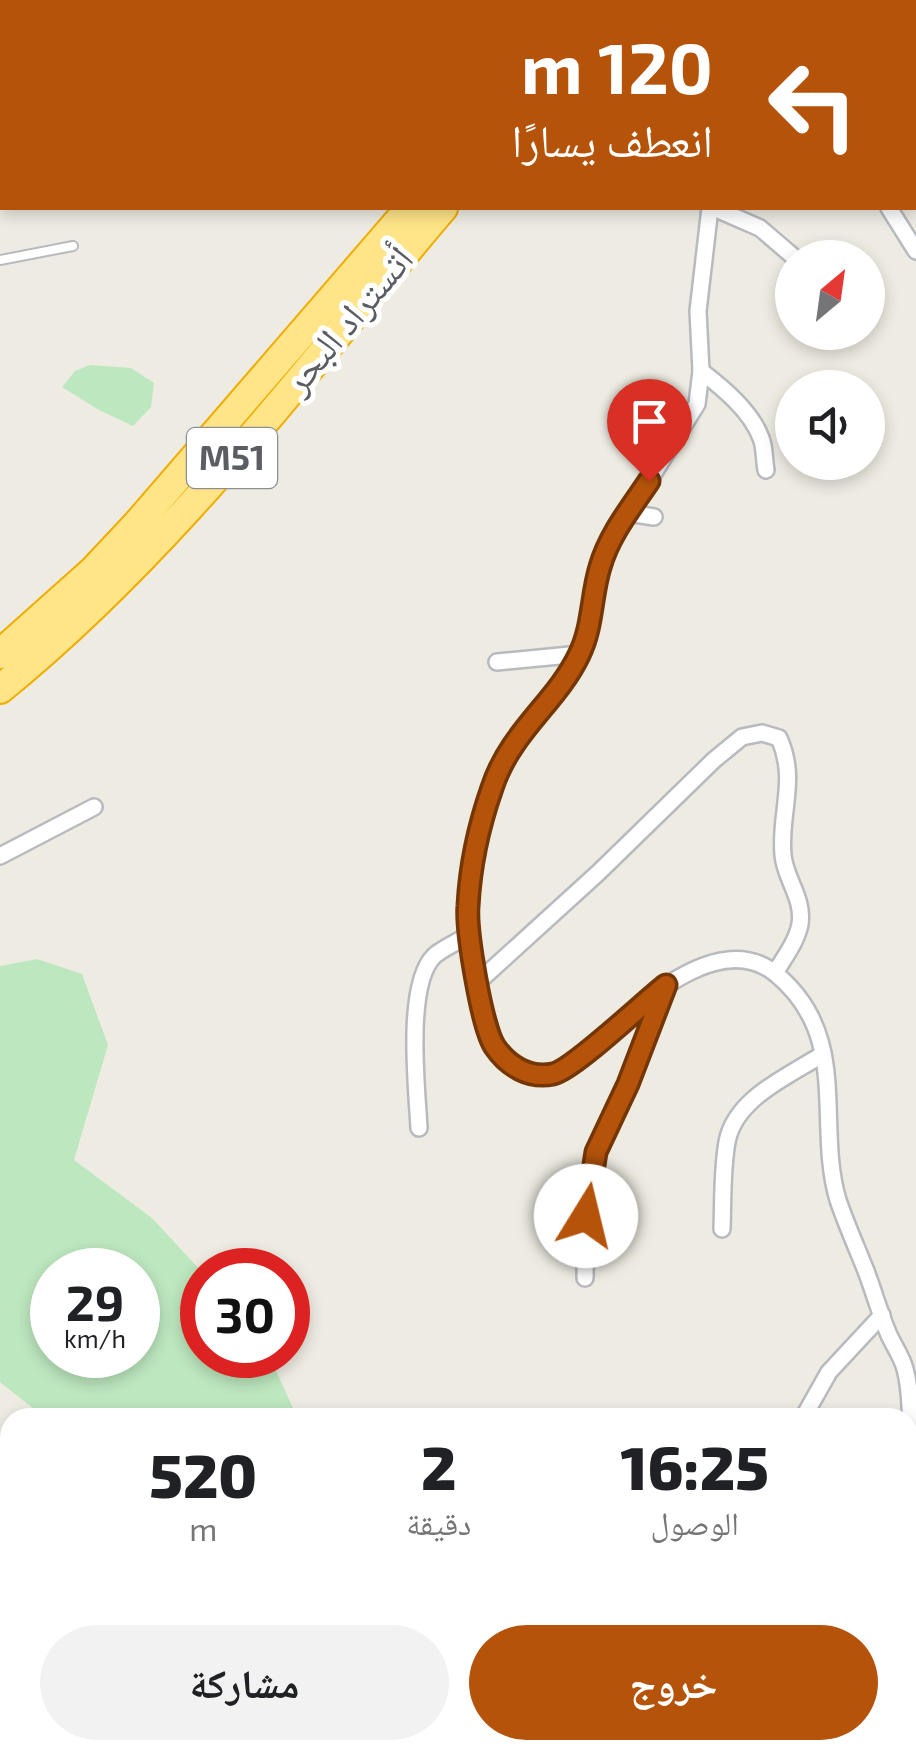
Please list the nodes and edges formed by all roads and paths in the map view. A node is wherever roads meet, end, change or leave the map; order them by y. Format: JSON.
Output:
{"nodes":[{"id":1,"x":408,"y":210,"type":"edge"},
{"id":2,"x":441,"y":210,"type":"edge"},
{"id":3,"x":712,"y":210,"type":"edge"},
{"id":4,"x":717,"y":210,"type":"edge"},
{"id":5,"x":890,"y":210,"type":"edge"},
{"id":6,"x":775,"y":241,"type":"edge"},
{"id":7,"x":72,"y":246,"type":"dead end"},
{"id":8,"x":916,"y":250,"type":"edge"},
{"id":9,"x":0,"y":260,"type":"edge"},
{"id":10,"x":702,"y":372,"type":"junction"},
{"id":11,"x":766,"y":470,"type":"dead end"},
{"id":12,"x":628,"y":513,"type":"junction"},
{"id":13,"x":654,"y":516,"type":"dead end"},
{"id":14,"x":0,"y":654,"type":"edge"},
{"id":15,"x":580,"y":654,"type":"junction"},
{"id":16,"x":497,"y":662,"type":"dead end"},
{"id":17,"x":0,"y":689,"type":"edge"},
{"id":18,"x":94,"y":807,"type":"dead end"},
{"id":19,"x":0,"y":856,"type":"edge"},
{"id":20,"x":468,"y":936,"type":"junction"},
{"id":21,"x":775,"y":972,"type":"junction"},
{"id":22,"x":477,"y":983,"type":"junction"},
{"id":23,"x":666,"y":985,"type":"junction"},
{"id":24,"x":823,"y":1054,"type":"junction"},
{"id":25,"x":419,"y":1128,"type":"dead end"},
{"id":26,"x":722,"y":1229,"type":"dead end"},
{"id":27,"x":585,"y":1278,"type":"dead end"},
{"id":28,"x":882,"y":1316,"type":"junction"},
{"id":29,"x":808,"y":1408,"type":"edge"},
{"id":30,"x":911,"y":1408,"type":"edge"}],
"edges":[{"from":1,"to":14,"type":"highway","name":"أتستراد البحر","number":"M51"},
{"from":2,"to":17,"type":"highway","name":"أتستراد البحر","number":"M51"},
{"from":3,"to":10,"type":"street"},
{"from":4,"to":6,"type":"street"},
{"from":5,"to":8,"type":"street"},
{"from":7,"to":9,"type":"lane"},
{"from":10,"to":11,"type":"street"},
{"from":10,"to":12,"type":"street"},
{"from":12,"to":13,"type":"street"},
{"from":12,"to":15,"type":"street"},
{"from":15,"to":16,"type":"street"},
{"from":15,"to":20,"type":"street"},
{"from":18,"to":19,"type":"street"},
{"from":20,"to":22,"type":"street"},
{"from":20,"to":25,"type":"street"},
{"from":21,"to":22,"type":"street"},
{"from":21,"to":23,"type":"street"},
{"from":21,"to":24,"type":"street"},
{"from":22,"to":23,"type":"street"},
{"from":23,"to":27,"type":"street"},
{"from":24,"to":26,"type":"street"},
{"from":24,"to":28,"type":"street"},
{"from":28,"to":29,"type":"street"},
{"from":28,"to":30,"type":"street"}]}
